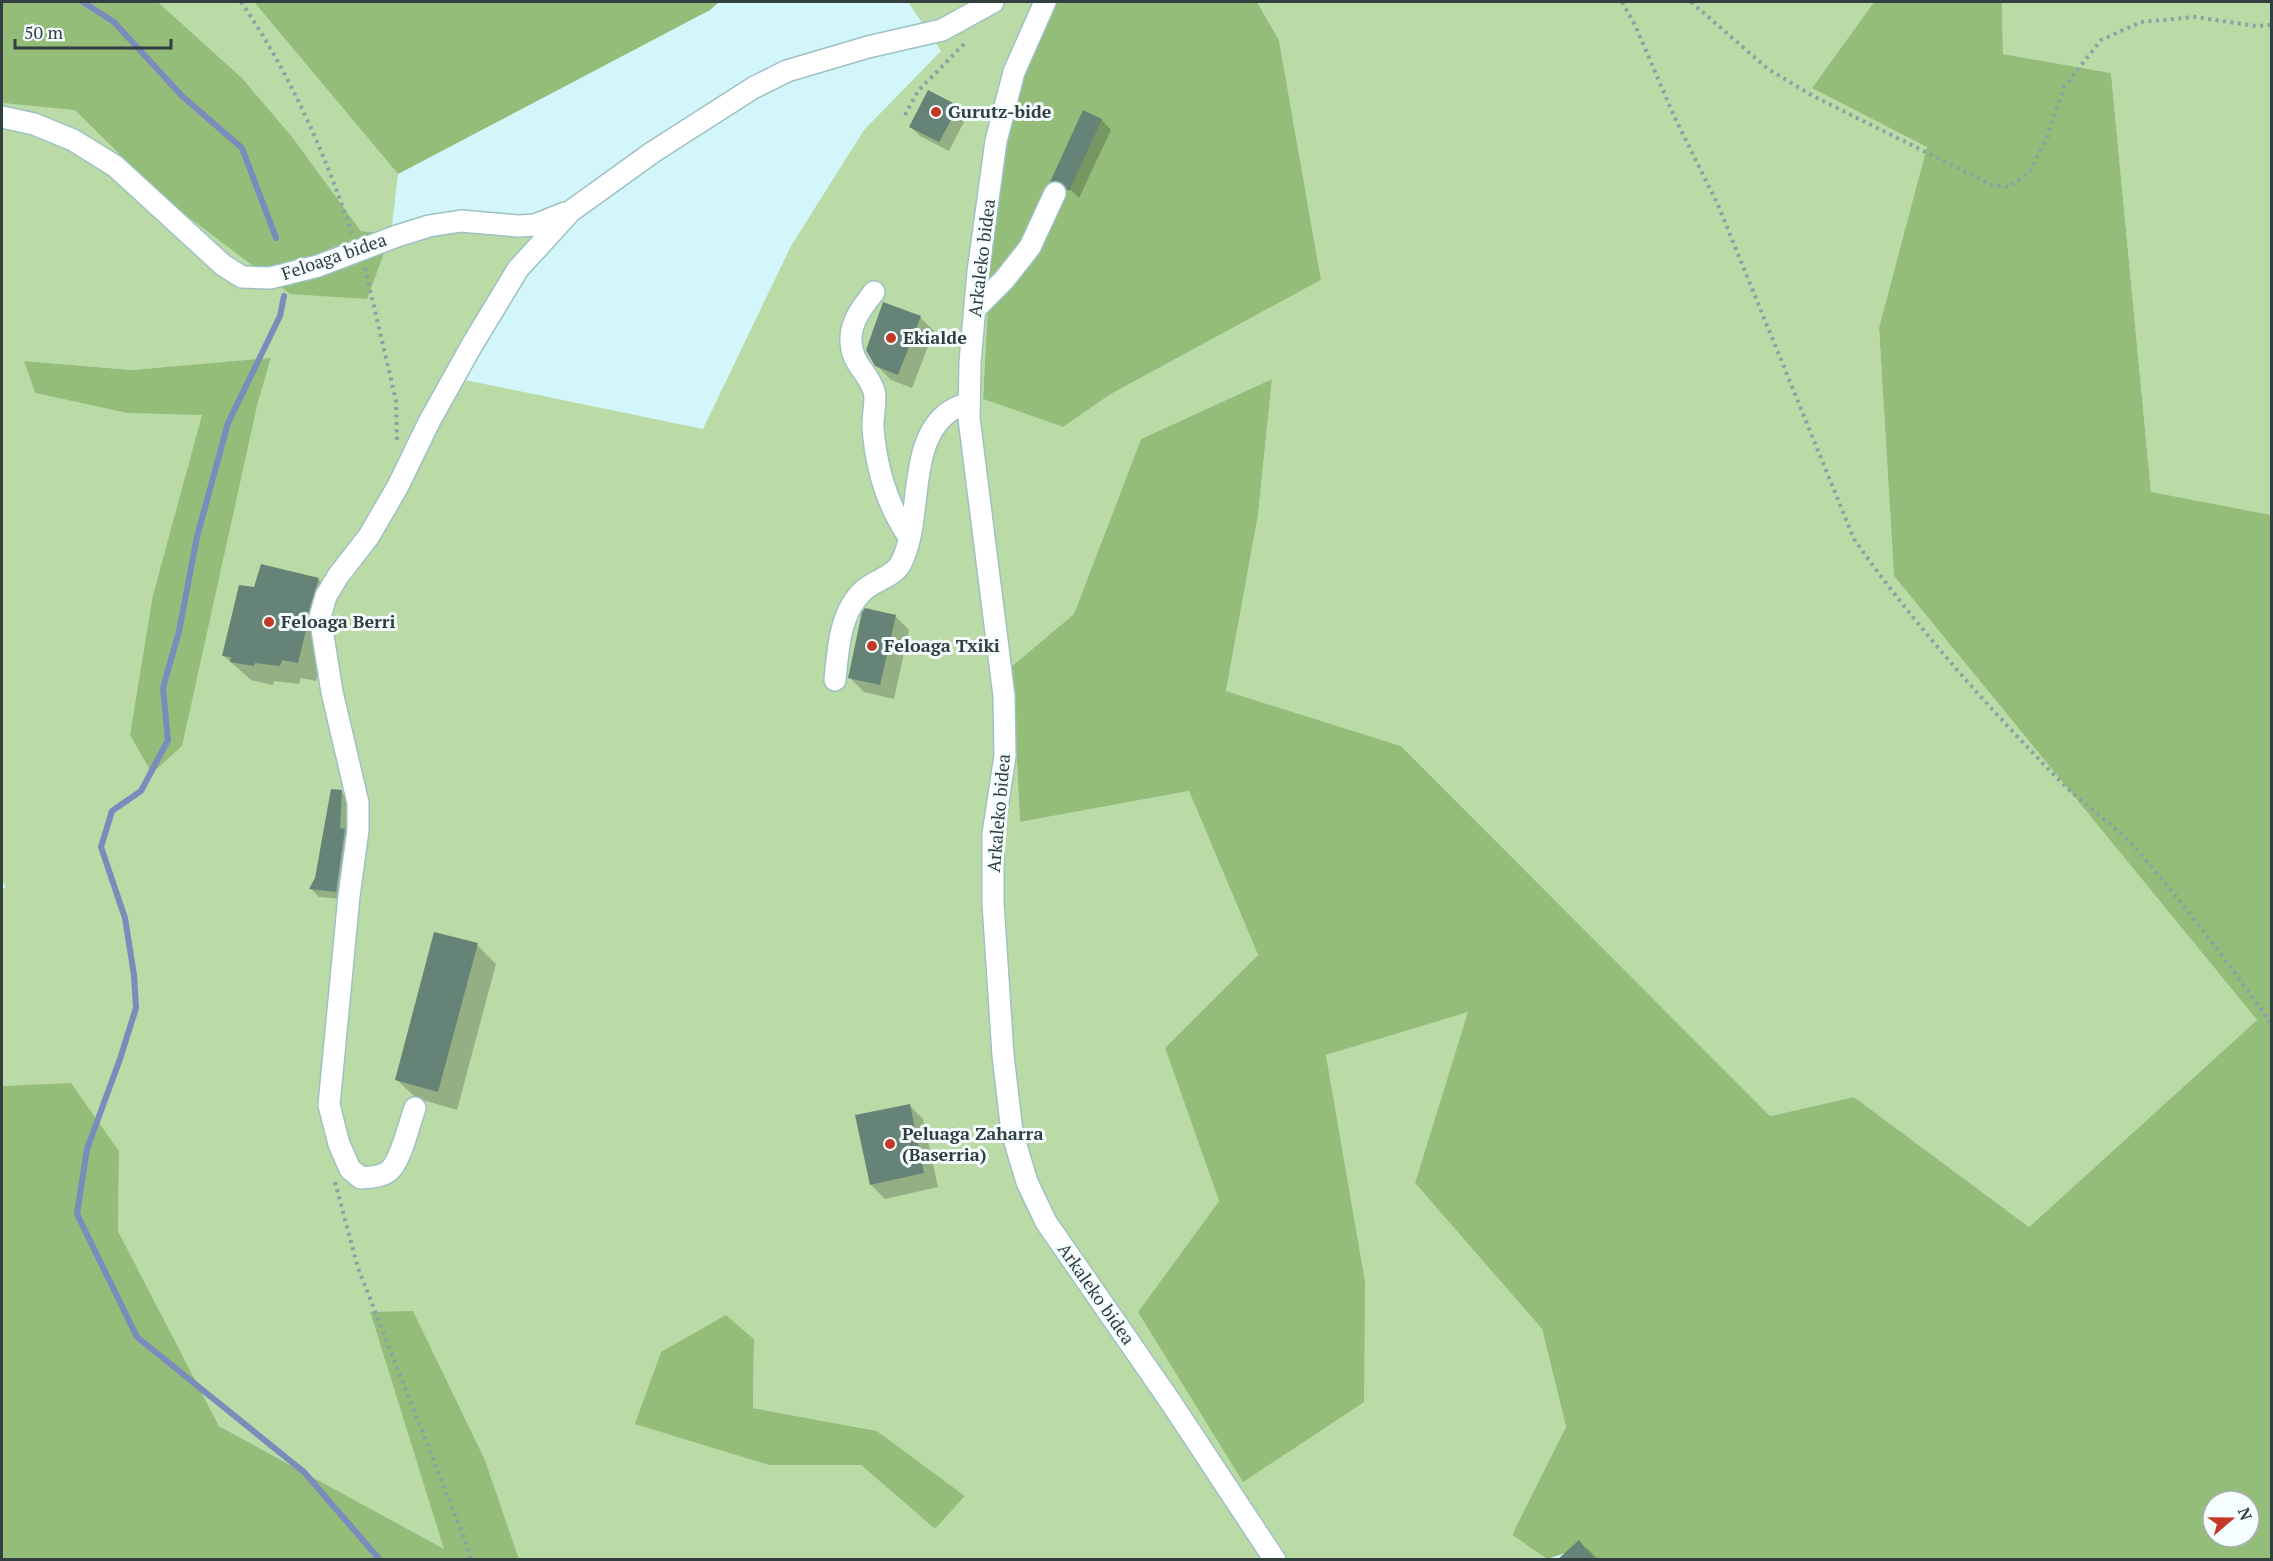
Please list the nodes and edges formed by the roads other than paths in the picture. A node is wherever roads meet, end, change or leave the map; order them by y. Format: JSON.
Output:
{"nodes":[{"id":1,"x":993,"y":2,"type":"edge"},
{"id":2,"x":1046,"y":2,"type":"edge"},
{"id":3,"x":2,"y":117,"type":"edge"},
{"id":4,"x":1055,"y":193,"type":"dead end"},
{"id":5,"x":571,"y":211,"type":"junction"},
{"id":6,"x":874,"y":292,"type":"dead end"},
{"id":7,"x":975,"y":309,"type":"junction"},
{"id":8,"x":969,"y":402,"type":"junction"},
{"id":9,"x":909,"y":537,"type":"junction"},
{"id":10,"x":835,"y":680,"type":"dead end"},
{"id":11,"x":415,"y":1108,"type":"dead end"},
{"id":12,"x":1275,"y":1560,"type":"edge"}],
"edges":[{"from":1,"to":5,"type":"street"},
{"from":2,"to":7,"type":"street","name":"Arkaleko bidea"},
{"from":3,"to":5,"type":"street","name":"Feloaga bidea"},
{"from":4,"to":7,"type":"street"},
{"from":5,"to":11,"type":"street"},
{"from":6,"to":9,"type":"street"},
{"from":7,"to":8,"type":"street","name":"Arkaleko bidea"},
{"from":8,"to":9,"type":"street"},
{"from":8,"to":12,"type":"street","name":"Arkaleko bidea"},
{"from":9,"to":10,"type":"street"}]}
